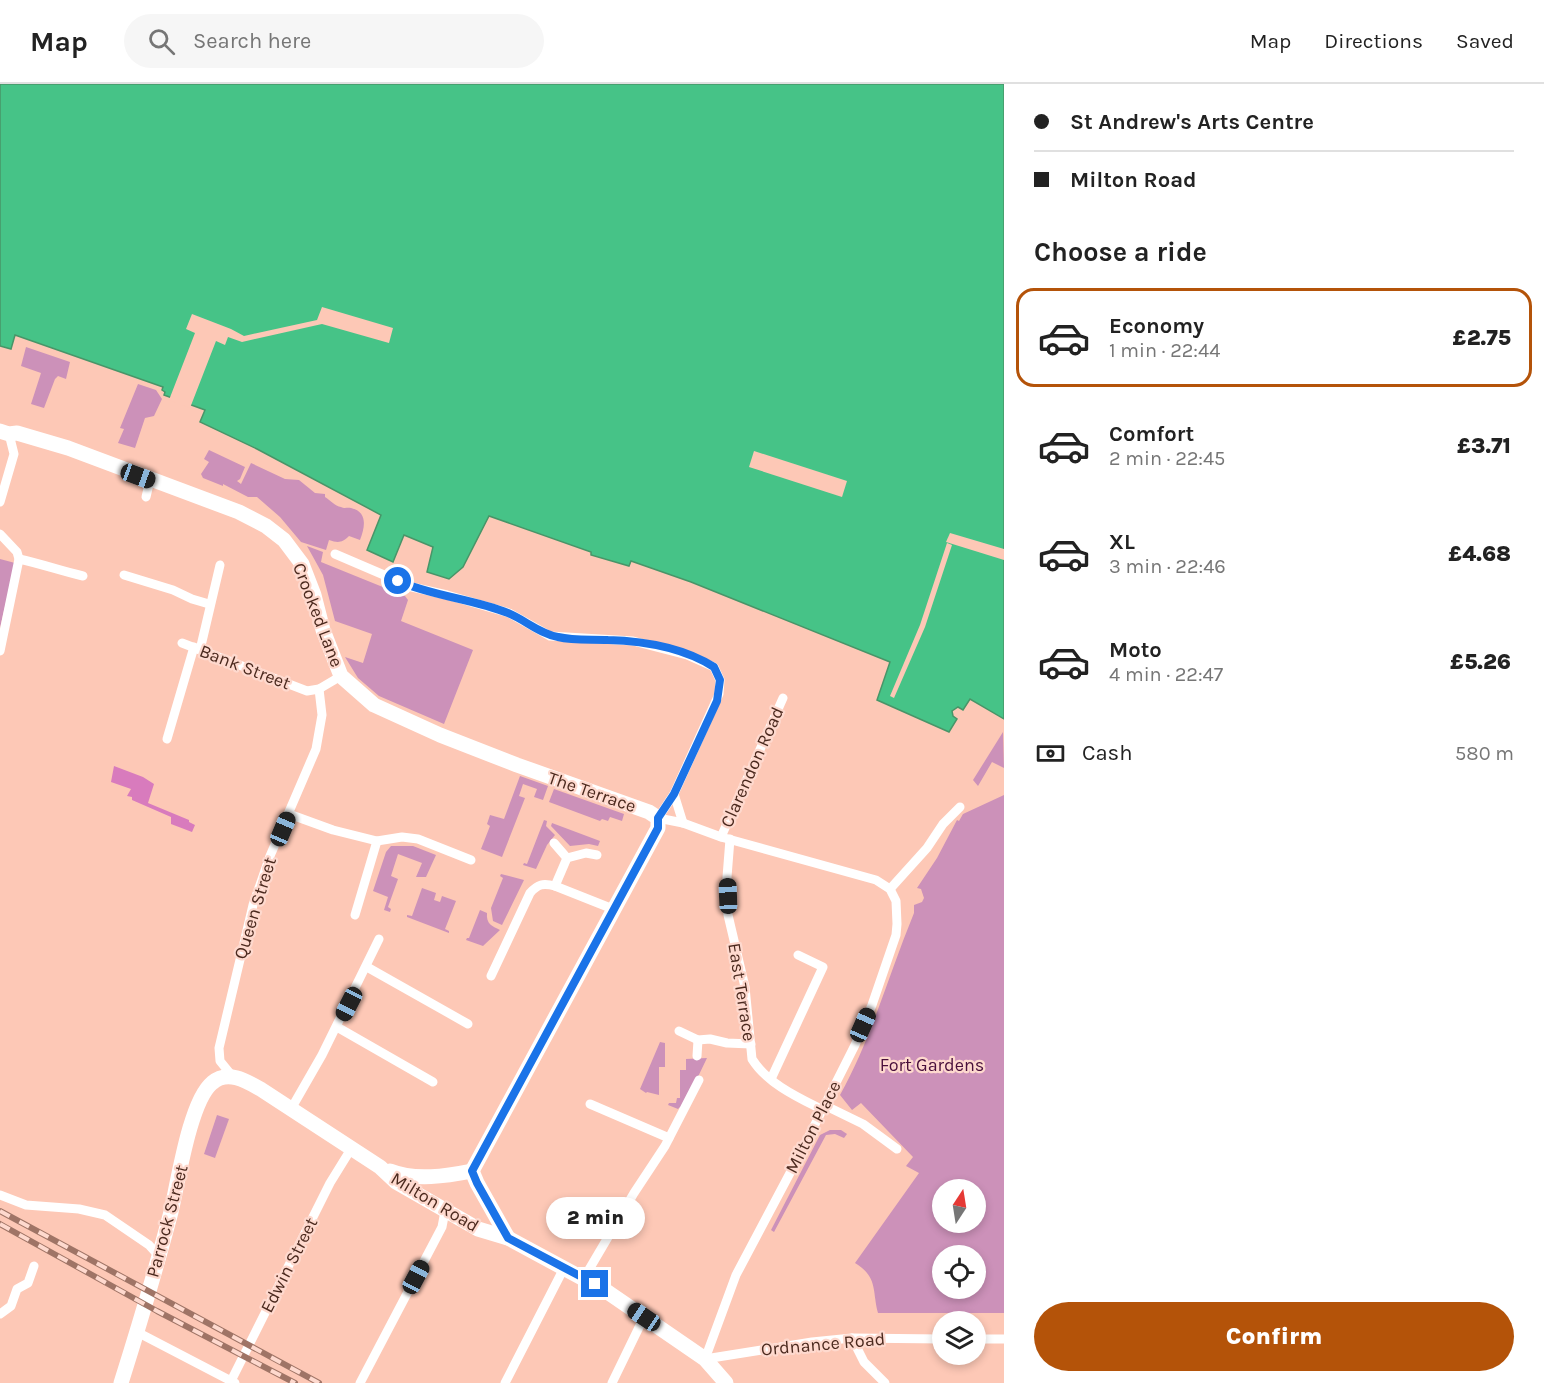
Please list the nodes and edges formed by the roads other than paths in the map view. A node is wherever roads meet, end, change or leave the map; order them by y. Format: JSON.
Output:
{"nodes":[{"id":1,"x":4,"y":433,"type":"edge"},
{"id":2,"x":144,"y":478,"type":"junction"},
{"id":3,"x":146,"y":497,"type":"dead end"},
{"id":4,"x":0,"y":502,"type":"edge"},
{"id":5,"x":0,"y":534,"type":"edge"},
{"id":6,"x":335,"y":554,"type":"dead end"},
{"id":7,"x":19,"y":559,"type":"junction"},
{"id":8,"x":220,"y":565,"type":"dead end"},
{"id":9,"x":79,"y":572,"type":"dead end"},
{"id":10,"x":124,"y":575,"type":"dead end"},
{"id":11,"x":209,"y":604,"type":"junction"},
{"id":12,"x":182,"y":643,"type":"dead end"},
{"id":13,"x":197,"y":649,"type":"junction"},
{"id":14,"x":0,"y":651,"type":"edge"},
{"id":15,"x":341,"y":676,"type":"junction"},
{"id":16,"x":319,"y":689,"type":"junction"},
{"id":17,"x":783,"y":698,"type":"dead end"},
{"id":18,"x":167,"y":739,"type":"dead end"},
{"id":19,"x":674,"y":794,"type":"junction"},
{"id":20,"x":960,"y":807,"type":"dead end"},
{"id":21,"x":289,"y":814,"type":"junction"},
{"id":22,"x":658,"y":818,"type":"junction"},
{"id":23,"x":683,"y":823,"type":"junction"},
{"id":24,"x":726,"y":838,"type":"junction"},
{"id":25,"x":377,"y":841,"type":"junction"},
{"id":26,"x":554,"y":843,"type":"dead end"},
{"id":27,"x":597,"y":855,"type":"dead end"},
{"id":28,"x":567,"y":858,"type":"junction"},
{"id":29,"x":471,"y":860,"type":"dead end"},
{"id":30,"x":555,"y":886,"type":"junction"},
{"id":31,"x":890,"y":889,"type":"junction"},
{"id":32,"x":613,"y":909,"type":"junction"},
{"id":33,"x":355,"y":915,"type":"dead end"},
{"id":34,"x":379,"y":939,"type":"dead end"},
{"id":35,"x":798,"y":956,"type":"dead end"},
{"id":36,"x":367,"y":967,"type":"junction"},
{"id":37,"x":491,"y":976,"type":"dead end"},
{"id":38,"x":468,"y":1024,"type":"dead end"},
{"id":39,"x":337,"y":1027,"type":"junction"},
{"id":40,"x":679,"y":1031,"type":"dead end"},
{"id":41,"x":698,"y":1040,"type":"junction"},
{"id":42,"x":751,"y":1044,"type":"junction"},
{"id":43,"x":697,"y":1056,"type":"dead end"},
{"id":44,"x":232,"y":1077,"type":"junction"},
{"id":45,"x":771,"y":1079,"type":"junction"},
{"id":46,"x":699,"y":1080,"type":"dead end"},
{"id":47,"x":433,"y":1082,"type":"dead end"},
{"id":48,"x":590,"y":1104,"type":"dead end"},
{"id":49,"x":822,"y":1107,"type":"junction"},
{"id":50,"x":291,"y":1109,"type":"junction"},
{"id":51,"x":669,"y":1138,"type":"junction"},
{"id":52,"x":351,"y":1149,"type":"junction"},
{"id":53,"x":897,"y":1149,"type":"dead end"},
{"id":54,"x":380,"y":1167,"type":"junction"},
{"id":55,"x":472,"y":1171,"type":"junction"},
{"id":56,"x":0,"y":1195,"type":"edge"},
{"id":57,"x":445,"y":1211,"type":"junction"},
{"id":58,"x":508,"y":1238,"type":"junction"},
{"id":59,"x":158,"y":1255,"type":"junction"},
{"id":60,"x":34,"y":1266,"type":"dead end"},
{"id":61,"x":564,"y":1268,"type":"junction"},
{"id":62,"x":584,"y":1278,"type":"junction"},
{"id":63,"x":0,"y":1314,"type":"edge"},
{"id":64,"x":644,"y":1317,"type":"junction"},
{"id":65,"x":137,"y":1332,"type":"junction"},
{"id":66,"x":852,"y":1338,"type":"junction"},
{"id":67,"x":932,"y":1339,"type":"edge"},
{"id":68,"x":986,"y":1339,"type":"edge"},
{"id":69,"x":1004,"y":1339,"type":"edge"},
{"id":70,"x":705,"y":1359,"type":"junction"},
{"id":71,"x":232,"y":1382,"type":"edge"},
{"id":72,"x":121,"y":1383,"type":"edge"},
{"id":73,"x":360,"y":1383,"type":"edge"},
{"id":74,"x":505,"y":1383,"type":"edge"},
{"id":75,"x":612,"y":1383,"type":"edge"},
{"id":76,"x":726,"y":1383,"type":"edge"},
{"id":77,"x":885,"y":1383,"type":"edge"}],
"edges":[{"from":1,"to":2,"type":"main road","name":"Crooked Lane"},
{"from":1,"to":4,"type":"street"},
{"from":2,"to":3,"type":"street"},
{"from":2,"to":15,"type":"main road","name":"Crooked Lane"},
{"from":5,"to":7,"type":"street"},
{"from":6,"to":19,"type":"street"},
{"from":7,"to":9,"type":"street"},
{"from":7,"to":14,"type":"street"},
{"from":8,"to":11,"type":"street"},
{"from":10,"to":11,"type":"street"},
{"from":11,"to":13,"type":"street"},
{"from":12,"to":13,"type":"street","name":"Bank Street"},
{"from":13,"to":16,"type":"street","name":"Bank Street"},
{"from":13,"to":18,"type":"street"},
{"from":15,"to":16,"type":"street"},
{"from":15,"to":22,"type":"main road","name":"The Terrace"},
{"from":16,"to":21,"type":"street","name":"Queen Street"},
{"from":17,"to":24,"type":"street","name":"Clarendon Road"},
{"from":19,"to":22,"type":"street"},
{"from":19,"to":23,"type":"street"},
{"from":20,"to":31,"type":"street"},
{"from":21,"to":25,"type":"street"},
{"from":21,"to":44,"type":"street","name":"Queen Street"},
{"from":22,"to":23,"type":"street","name":"The Terrace"},
{"from":22,"to":32,"type":"main road"},
{"from":23,"to":24,"type":"street","name":"The Terrace"},
{"from":24,"to":31,"type":"street","name":"The Terrace"},
{"from":24,"to":42,"type":"street","name":"East Terrace"},
{"from":25,"to":29,"type":"street"},
{"from":25,"to":33,"type":"street"},
{"from":26,"to":28,"type":"street"},
{"from":27,"to":28,"type":"street"},
{"from":28,"to":30,"type":"street"},
{"from":30,"to":32,"type":"street"},
{"from":30,"to":37,"type":"street"},
{"from":31,"to":49,"type":"street","name":"Milton Place"},
{"from":32,"to":55,"type":"main road"},
{"from":34,"to":36,"type":"street"},
{"from":35,"to":45,"type":"street"},
{"from":36,"to":38,"type":"street"},
{"from":36,"to":39,"type":"street"},
{"from":39,"to":47,"type":"street"},
{"from":39,"to":50,"type":"street"},
{"from":40,"to":41,"type":"street"},
{"from":41,"to":42,"type":"street"},
{"from":41,"to":43,"type":"street"},
{"from":42,"to":45,"type":"street","name":"East Terrace"},
{"from":44,"to":50,"type":"main road","name":"Milton Road"},
{"from":44,"to":59,"type":"main road","name":"Parrock Street"},
{"from":45,"to":49,"type":"street","name":"East Terrace"},
{"from":46,"to":51,"type":"street"},
{"from":48,"to":51,"type":"street"},
{"from":49,"to":53,"type":"street","name":"East Terrace"},
{"from":49,"to":70,"type":"street","name":"Milton Place"},
{"from":50,"to":52,"type":"main road","name":"Milton Road"},
{"from":51,"to":62,"type":"street"},
{"from":52,"to":54,"type":"main road","name":"Milton Road"},
{"from":52,"to":71,"type":"street","name":"Edwin Street"},
{"from":54,"to":55,"type":"main road"},
{"from":54,"to":57,"type":"main road","name":"Milton Road"},
{"from":55,"to":58,"type":"main road"},
{"from":56,"to":59,"type":"street"},
{"from":57,"to":58,"type":"main road","name":"Milton Road"},
{"from":57,"to":73,"type":"street"},
{"from":58,"to":61,"type":"main road","name":"Milton Road"},
{"from":59,"to":65,"type":"main road","name":"Parrock Street"},
{"from":60,"to":63,"type":"street"},
{"from":61,"to":62,"type":"main road","name":"Milton Road"},
{"from":61,"to":74,"type":"street"},
{"from":62,"to":64,"type":"main road","name":"Milton Road"},
{"from":64,"to":70,"type":"main road","name":"Milton Road"},
{"from":64,"to":75,"type":"street"},
{"from":65,"to":71,"type":"street"},
{"from":65,"to":72,"type":"main road","name":"Parrock Street"},
{"from":66,"to":67,"type":"street","name":"Ordnance Road"},
{"from":66,"to":70,"type":"street","name":"Ordnance Road"},
{"from":66,"to":77,"type":"street"},
{"from":68,"to":69,"type":"street"},
{"from":70,"to":76,"type":"main road","name":"Milton Road"}]}
